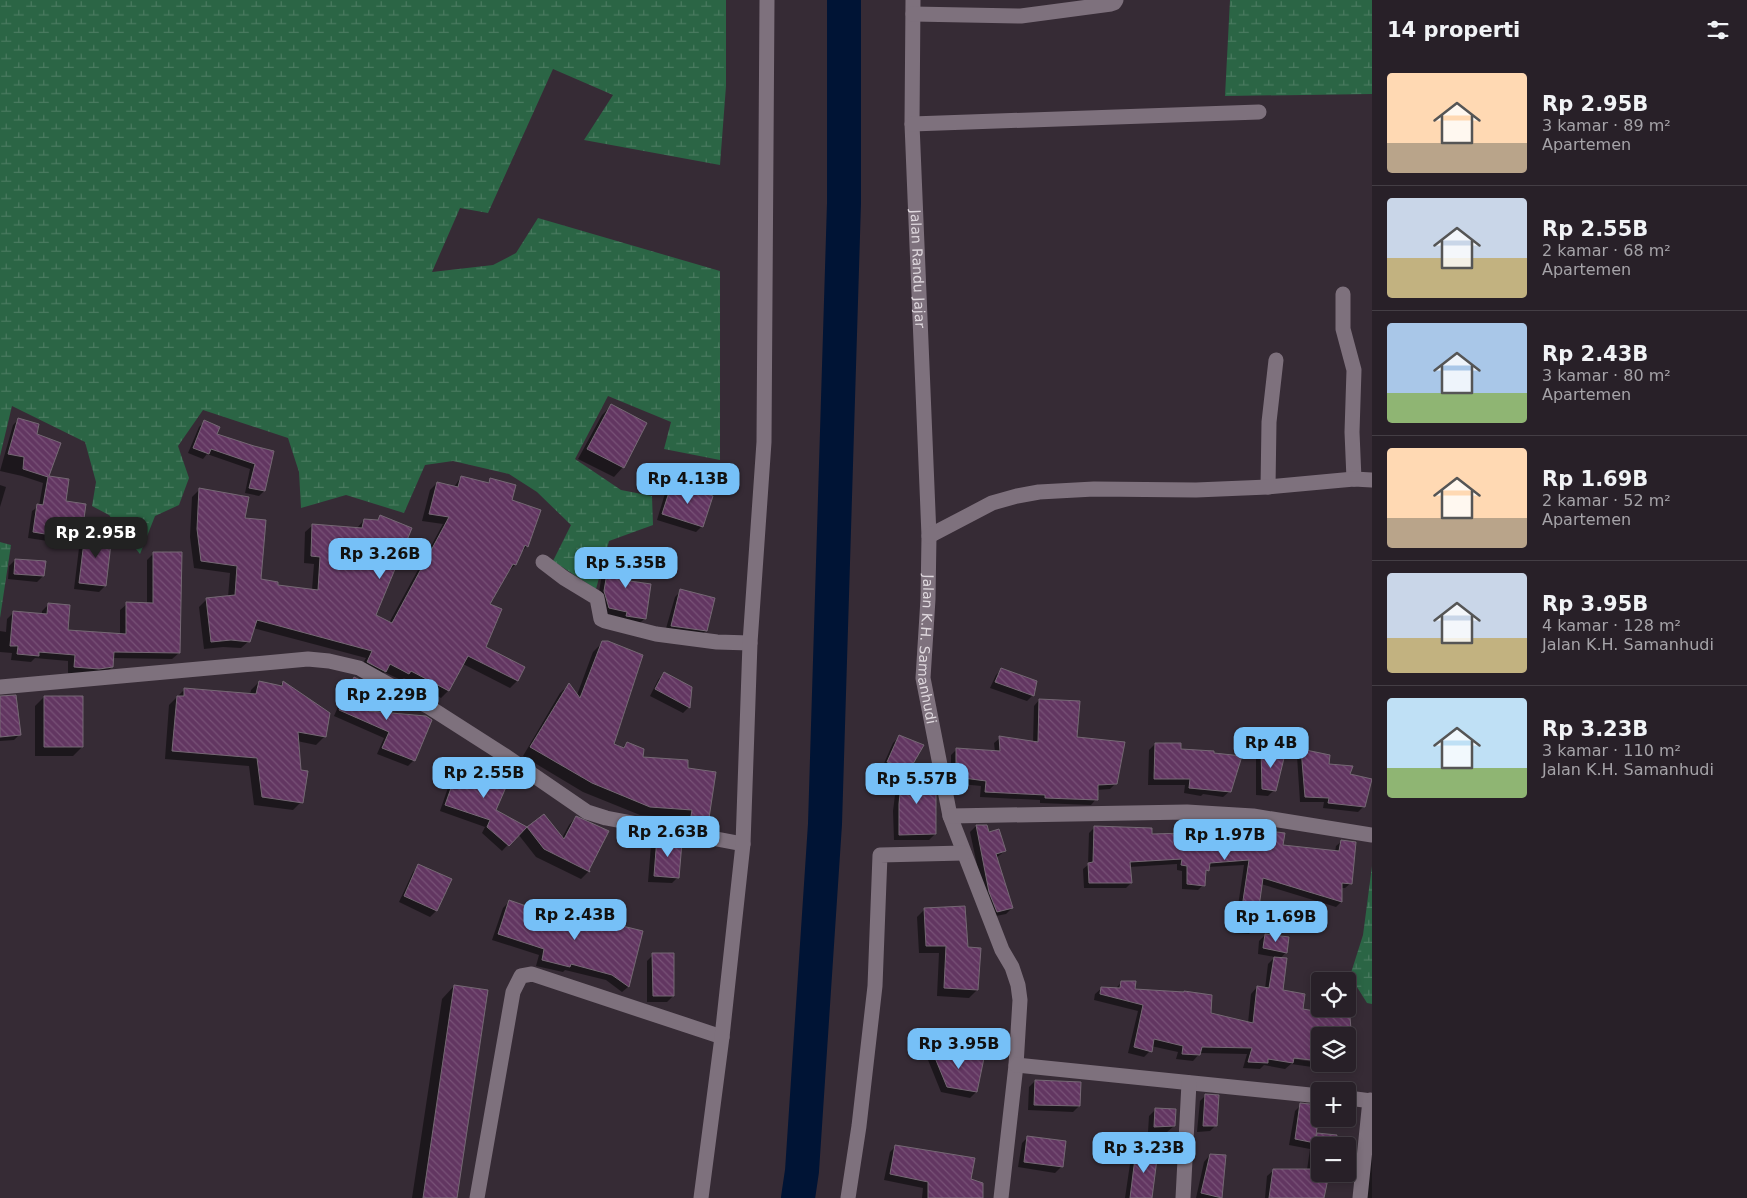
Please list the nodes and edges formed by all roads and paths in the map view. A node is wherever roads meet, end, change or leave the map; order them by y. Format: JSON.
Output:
{"nodes":[{"id":1,"x":767,"y":0,"type":"edge"},
{"id":2,"x":1116,"y":0,"type":"edge"},
{"id":3,"x":913,"y":7,"type":"edge"},
{"id":4,"x":1259,"y":112,"type":"dead end"},
{"id":5,"x":912,"y":124,"type":"junction"},
{"id":6,"x":1343,"y":294,"type":"dead end"},
{"id":7,"x":1276,"y":360,"type":"dead end"},
{"id":8,"x":1354,"y":479,"type":"junction"},
{"id":9,"x":1372,"y":480,"type":"edge"},
{"id":10,"x":1268,"y":487,"type":"junction"},
{"id":11,"x":929,"y":536,"type":"junction"},
{"id":12,"x":543,"y":562,"type":"dead end"},
{"id":13,"x":750,"y":642,"type":"junction"},
{"id":14,"x":0,"y":687,"type":"edge"},
{"id":15,"x":950,"y":816,"type":"junction"},
{"id":16,"x":1372,"y":835,"type":"edge"},
{"id":17,"x":743,"y":844,"type":"junction"},
{"id":18,"x":964,"y":853,"type":"junction"},
{"id":19,"x":722,"y":1037,"type":"junction"},
{"id":20,"x":1016,"y":1065,"type":"junction"},
{"id":21,"x":1189,"y":1083,"type":"junction"},
{"id":22,"x":1311,"y":1095,"type":"edge"},
{"id":23,"x":1356,"y":1099,"type":"edge"},
{"id":24,"x":1371,"y":1100,"type":"edge"},
{"id":25,"x":477,"y":1198,"type":"edge"},
{"id":26,"x":701,"y":1198,"type":"edge"},
{"id":27,"x":848,"y":1198,"type":"edge"},
{"id":28,"x":1001,"y":1198,"type":"edge"},
{"id":29,"x":1183,"y":1198,"type":"edge"},
{"id":30,"x":1360,"y":1198,"type":"edge"}],
"edges":[{"from":1,"to":13,"type":"street"},
{"from":2,"to":3,"type":"street"},
{"from":3,"to":5,"type":"street","name":"Jalan Randu Jajar"},
{"from":4,"to":5,"type":"street"},
{"from":5,"to":11,"type":"street","name":"Jalan Randu Jajar"},
{"from":6,"to":8,"type":"street"},
{"from":7,"to":10,"type":"street"},
{"from":8,"to":9,"type":"street"},
{"from":8,"to":10,"type":"street"},
{"from":10,"to":11,"type":"street"},
{"from":11,"to":15,"type":"street","name":"Jalan K.H. Samanhudi"},
{"from":12,"to":13,"type":"street"},
{"from":13,"to":17,"type":"street"},
{"from":14,"to":17,"type":"street"},
{"from":15,"to":16,"type":"street"},
{"from":15,"to":18,"type":"street","name":"Jalan K.H. Samanhudi"},
{"from":17,"to":19,"type":"street"},
{"from":18,"to":20,"type":"street","name":"Jalan K.H. Samanhudi"},
{"from":18,"to":27,"type":"street"},
{"from":19,"to":25,"type":"street"},
{"from":19,"to":26,"type":"street"},
{"from":20,"to":21,"type":"street"},
{"from":20,"to":28,"type":"street","name":"Jalan K.H. Samanhudi"},
{"from":21,"to":22,"type":"street"},
{"from":21,"to":29,"type":"street"},
{"from":23,"to":24,"type":"street"},
{"from":24,"to":30,"type":"street"}]}
